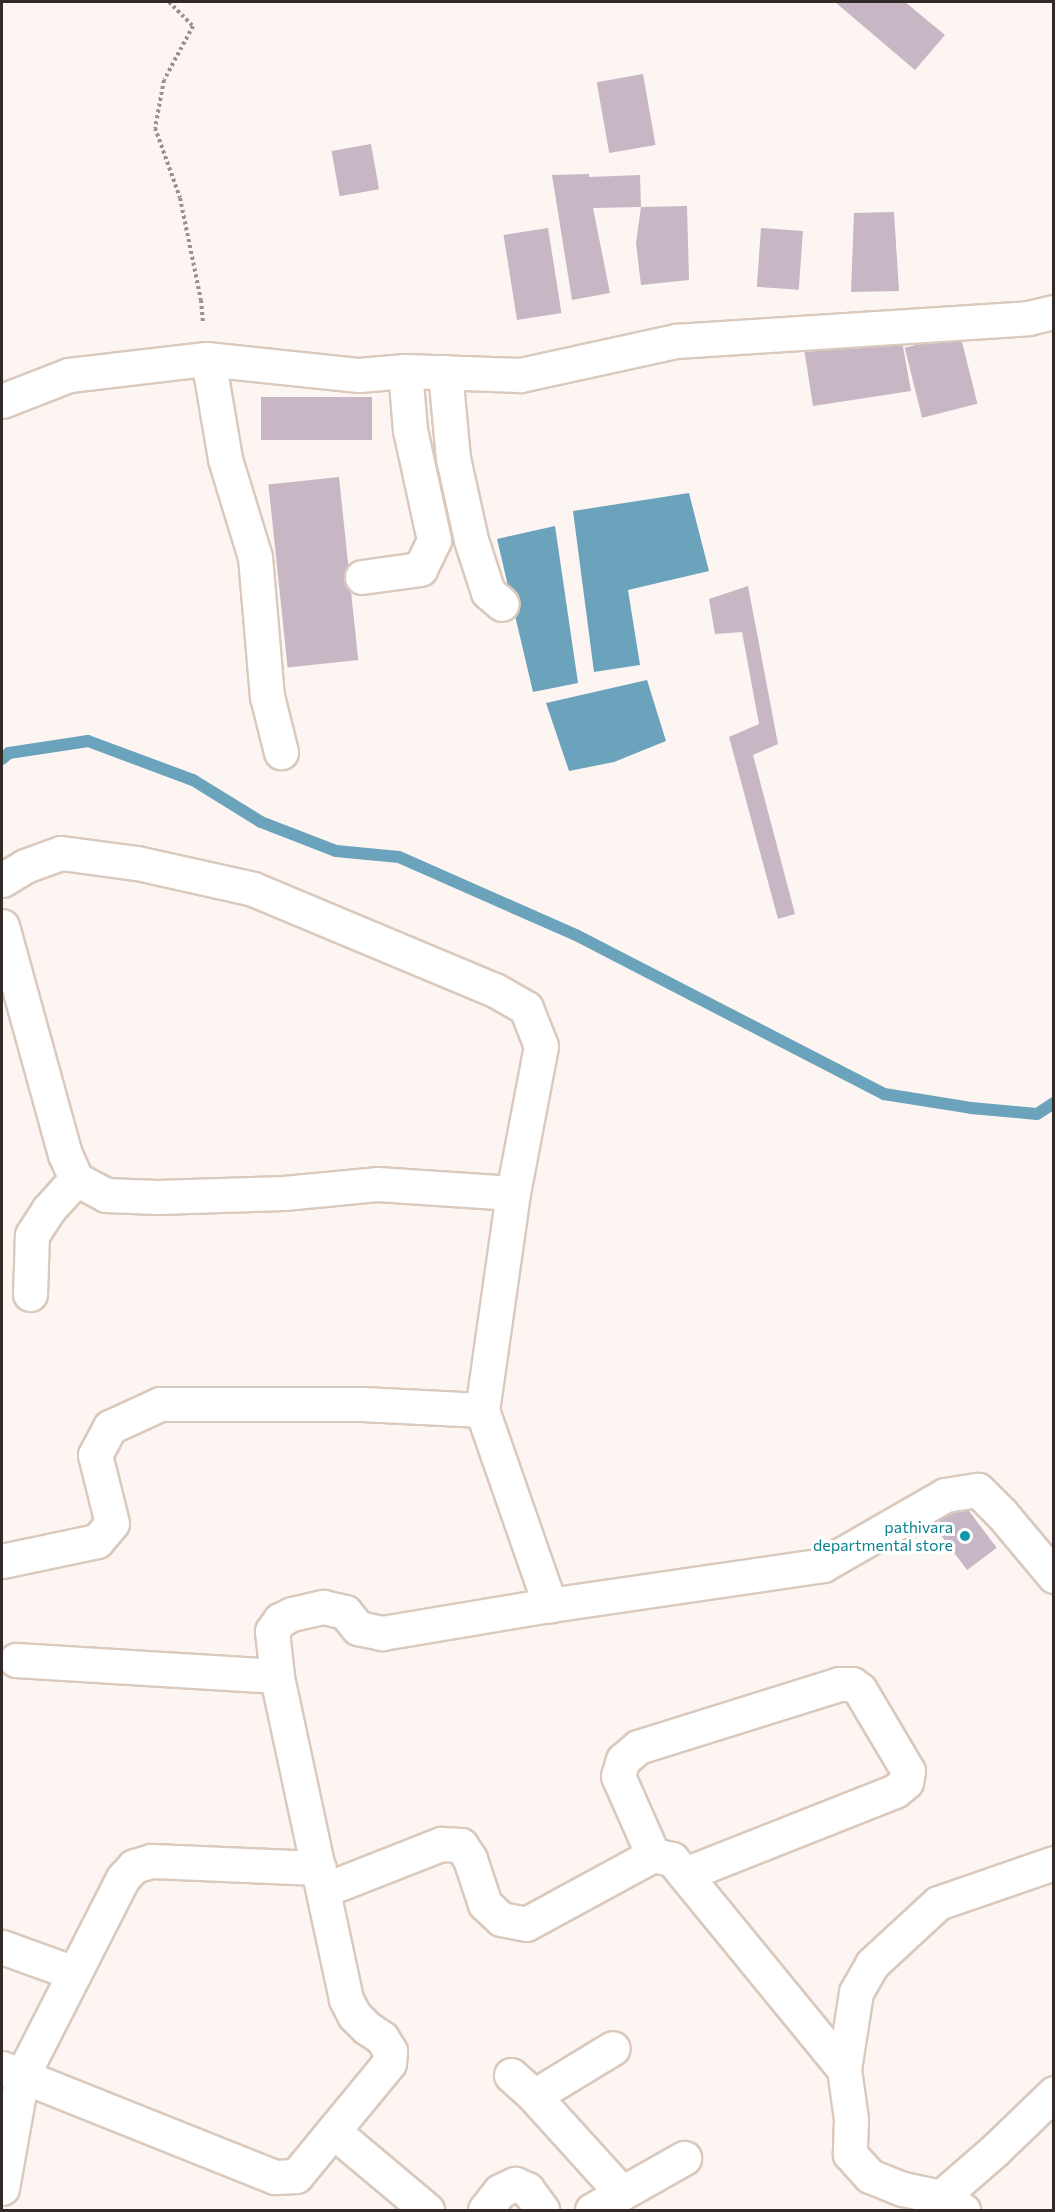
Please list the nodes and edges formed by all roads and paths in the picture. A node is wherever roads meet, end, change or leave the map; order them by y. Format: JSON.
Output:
{"nodes":[{"id":1,"x":169,"y":2,"type":"edge"},
{"id":2,"x":1053,"y":312,"type":"edge"},
{"id":3,"x":206,"y":359,"type":"junction"},
{"id":4,"x":405,"y":371,"type":"junction"},
{"id":5,"x":445,"y":372,"type":"junction"},
{"id":6,"x":2,"y":401,"type":"edge"},
{"id":7,"x":362,"y":577,"type":"dead end"},
{"id":8,"x":502,"y":604,"type":"dead end"},
{"id":9,"x":280,"y":752,"type":"dead end"},
{"id":10,"x":2,"y":880,"type":"edge"},
{"id":11,"x":2,"y":926,"type":"edge"},
{"id":12,"x":76,"y":1179,"type":"junction"},
{"id":13,"x":513,"y":1192,"type":"junction"},
{"id":14,"x":30,"y":1294,"type":"dead end"},
{"id":15,"x":482,"y":1410,"type":"junction"},
{"id":16,"x":2,"y":1562,"type":"edge"},
{"id":17,"x":1053,"y":1576,"type":"edge"},
{"id":18,"x":550,"y":1605,"type":"junction"},
{"id":19,"x":16,"y":1660,"type":"dead end"},
{"id":20,"x":278,"y":1676,"type":"junction"},
{"id":21,"x":652,"y":1855,"type":"junction"},
{"id":22,"x":1053,"y":1863,"type":"edge"},
{"id":23,"x":685,"y":1874,"type":"junction"},
{"id":24,"x":322,"y":1879,"type":"junction"},
{"id":25,"x":2,"y":1947,"type":"edge"},
{"id":26,"x":74,"y":1973,"type":"junction"},
{"id":27,"x":614,"y":2048,"type":"dead end"},
{"id":28,"x":844,"y":2069,"type":"junction"},
{"id":29,"x":12,"y":2072,"type":"edge"},
{"id":30,"x":1053,"y":2093,"type":"edge"},
{"id":31,"x":333,"y":2130,"type":"junction"},
{"id":32,"x":684,"y":2158,"type":"dead end"},
{"id":33,"x":2,"y":2188,"type":"edge"},
{"id":34,"x":622,"y":2193,"type":"junction"},
{"id":35,"x":952,"y":2204,"type":"edge"},
{"id":36,"x":427,"y":2211,"type":"edge"},
{"id":37,"x":484,"y":2211,"type":"edge"},
{"id":38,"x":542,"y":2211,"type":"edge"},
{"id":39,"x":592,"y":2211,"type":"edge"}],
"edges":[{"from":1,"to":3,"type":"path"},
{"from":2,"to":5,"type":"street"},
{"from":3,"to":4,"type":"street"},
{"from":3,"to":6,"type":"street"},
{"from":3,"to":9,"type":"street"},
{"from":4,"to":5,"type":"street"},
{"from":4,"to":7,"type":"street"},
{"from":5,"to":8,"type":"street"},
{"from":10,"to":13,"type":"street"},
{"from":11,"to":12,"type":"street"},
{"from":12,"to":13,"type":"street"},
{"from":12,"to":14,"type":"street"},
{"from":13,"to":15,"type":"street"},
{"from":15,"to":16,"type":"street"},
{"from":15,"to":18,"type":"street"},
{"from":17,"to":18,"type":"street"},
{"from":18,"to":20,"type":"street"},
{"from":19,"to":20,"type":"street"},
{"from":20,"to":24,"type":"street"},
{"from":21,"to":23,"type":"street"},
{"from":21,"to":23,"type":"street"},
{"from":21,"to":24,"type":"street"},
{"from":22,"to":28,"type":"street"},
{"from":23,"to":28,"type":"street"},
{"from":24,"to":26,"type":"street"},
{"from":24,"to":31,"type":"street"},
{"from":25,"to":26,"type":"street"},
{"from":26,"to":29,"type":"street"},
{"from":27,"to":34,"type":"street"},
{"from":28,"to":35,"type":"street"},
{"from":29,"to":31,"type":"street"},
{"from":29,"to":33,"type":"street"},
{"from":30,"to":35,"type":"street"},
{"from":31,"to":36,"type":"street"},
{"from":32,"to":34,"type":"street"},
{"from":34,"to":39,"type":"street"},
{"from":37,"to":38,"type":"street"}]}
